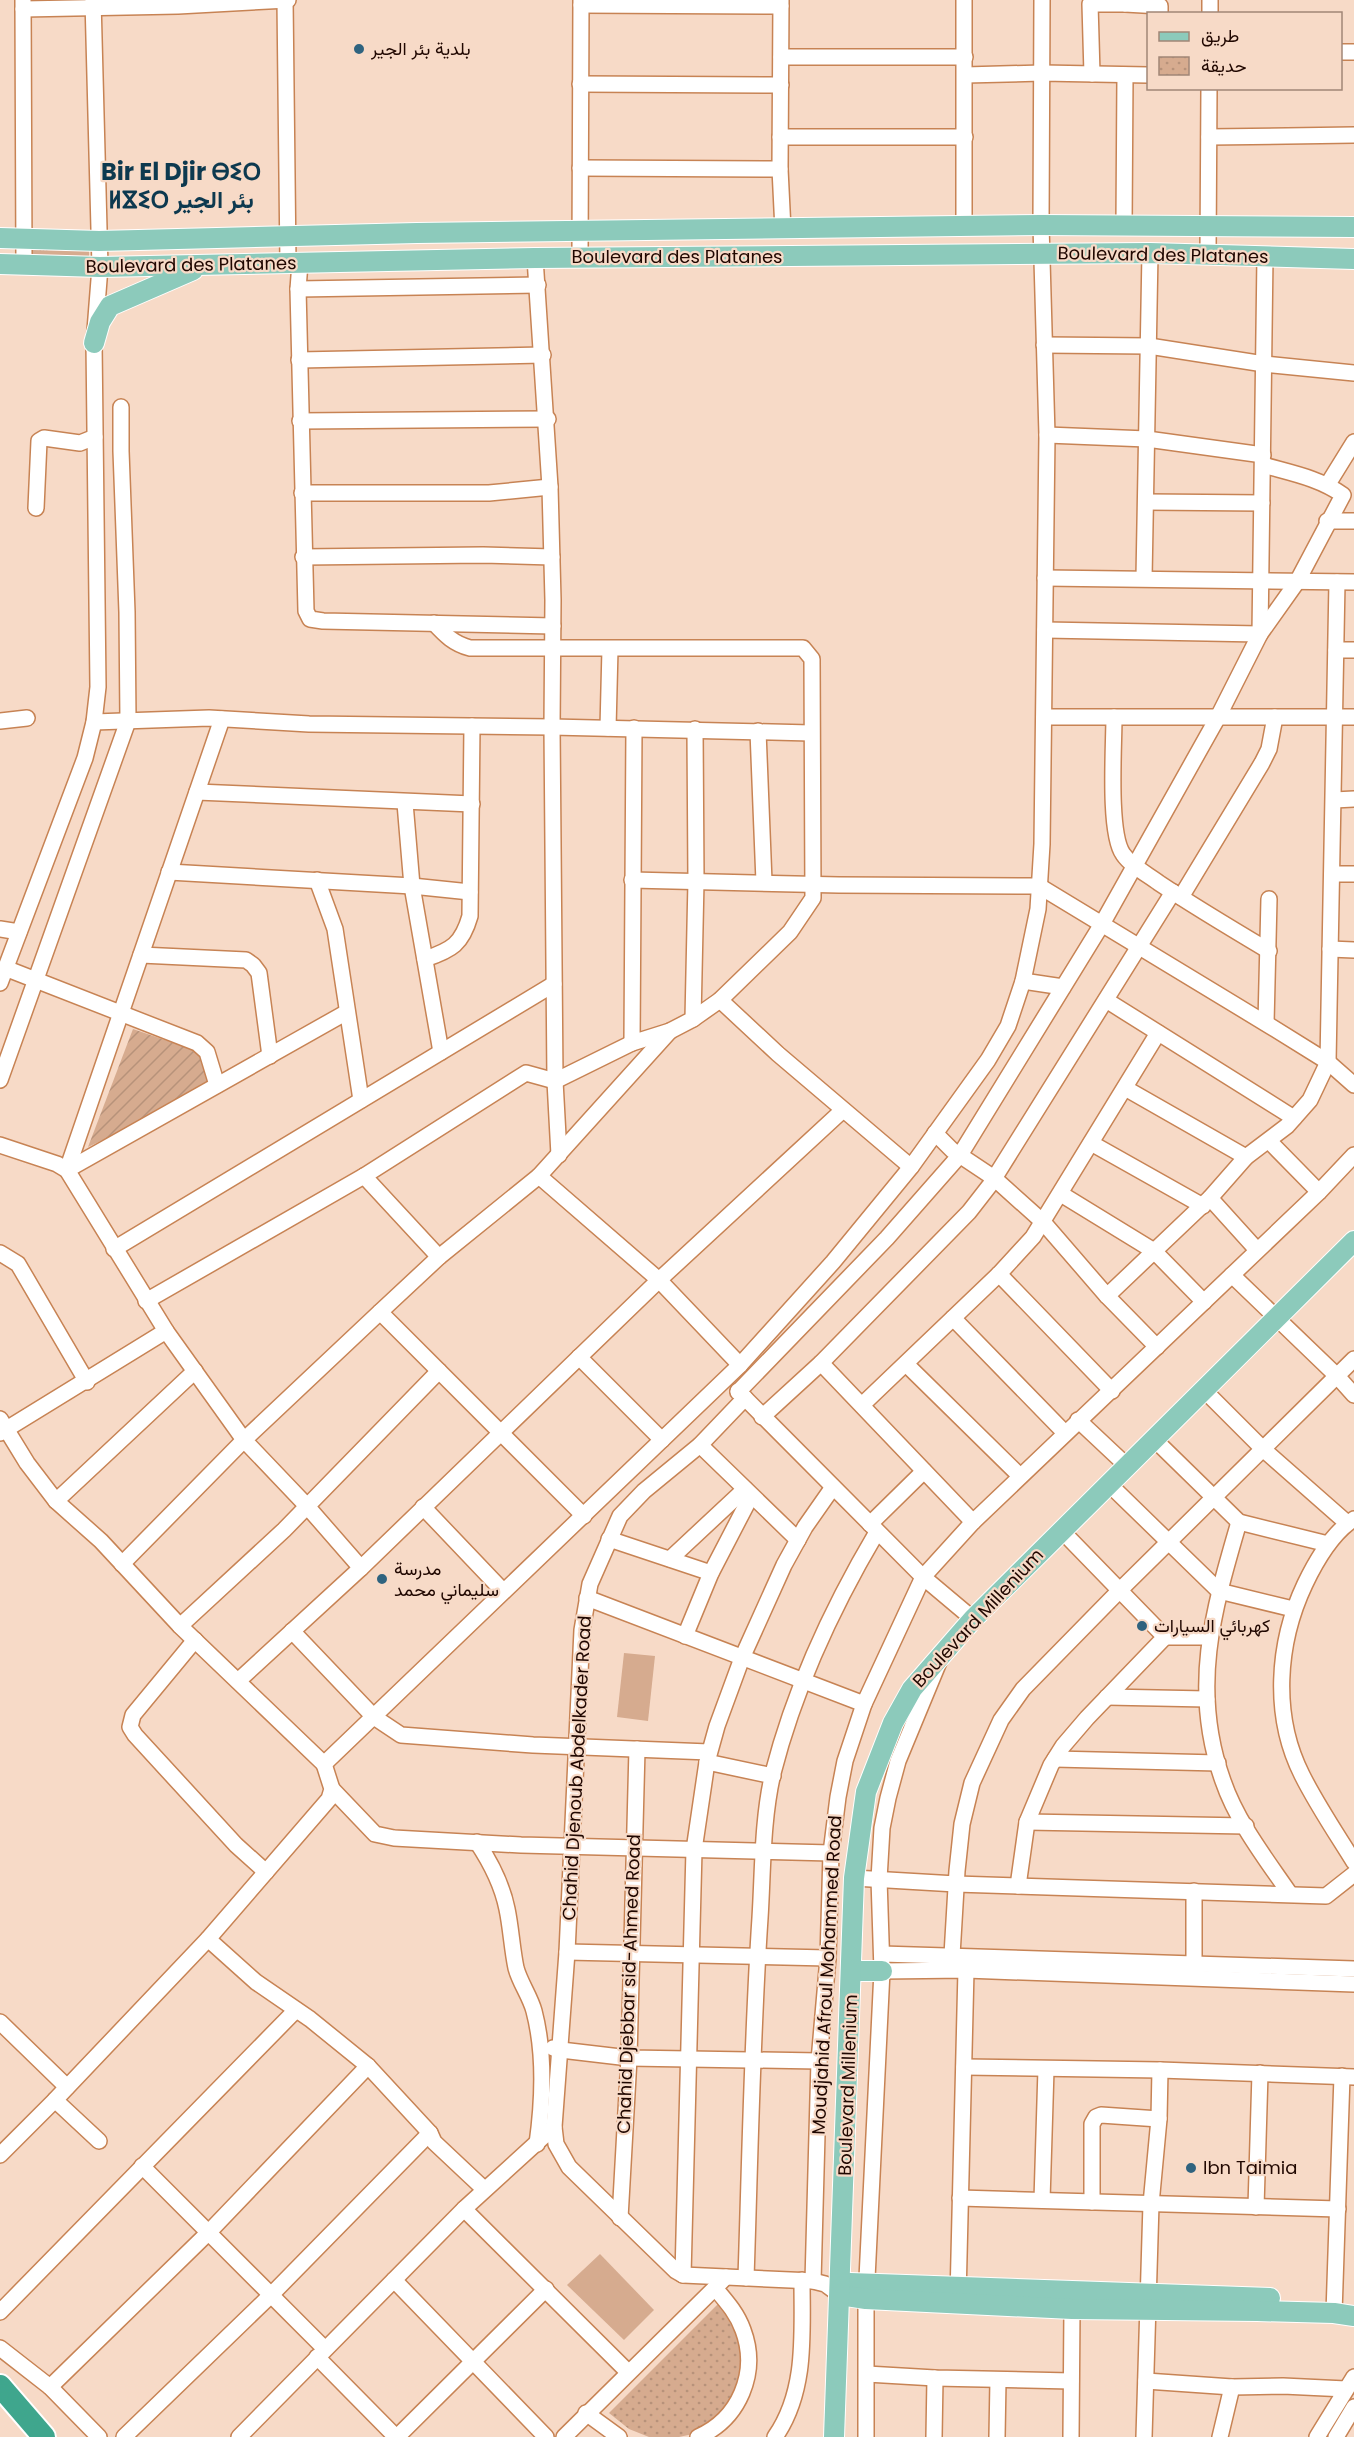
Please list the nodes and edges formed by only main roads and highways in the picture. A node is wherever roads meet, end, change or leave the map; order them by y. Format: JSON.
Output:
{"nodes":[{"id":1,"x":1354,"y":227,"type":"edge"},
{"id":2,"x":0,"y":238,"type":"edge"},
{"id":3,"x":1354,"y":259,"type":"edge"},
{"id":4,"x":0,"y":264,"type":"edge"},
{"id":5,"x":203,"y":266,"type":"junction"},
{"id":6,"x":94,"y":343,"type":"road end"},
{"id":7,"x":1354,"y":1241,"type":"edge"},
{"id":8,"x":882,"y":1963,"type":"road end"},
{"id":9,"x":852,"y":1971,"type":"junction"},
{"id":10,"x":824,"y":2285,"type":"junction"},
{"id":11,"x":958,"y":2296,"type":"junction"},
{"id":12,"x":1149,"y":2301,"type":"junction"},
{"id":13,"x":1341,"y":2305,"type":"edge"},
{"id":14,"x":1354,"y":2316,"type":"edge"},
{"id":15,"x":0,"y":2386,"type":"edge"},
{"id":16,"x":44,"y":2437,"type":"edge"},
{"id":17,"x":834,"y":2437,"type":"edge"}],
"edges":[{"from":1,"to":2,"type":"main road","name":"Boulevard des Platanes"},
{"from":3,"to":5,"type":"main road","name":"Boulevard des Platanes"},
{"from":4,"to":5,"type":"main road","name":"Boulevard des Platanes"},
{"from":5,"to":6,"type":"main road"},
{"from":7,"to":9,"type":"main road","name":"Boulevard Millenium"},
{"from":8,"to":9,"type":"main road"},
{"from":9,"to":10,"type":"main road","name":"Boulevard Millenium"},
{"from":10,"to":11,"type":"main road"},
{"from":10,"to":17,"type":"main road","name":"Boulevard Millenium"},
{"from":11,"to":12,"type":"main road"},
{"from":11,"to":12,"type":"main road"},
{"from":12,"to":13,"type":"main road"},
{"from":13,"to":14,"type":"main road"},
{"from":15,"to":16,"type":"highway"}]}
